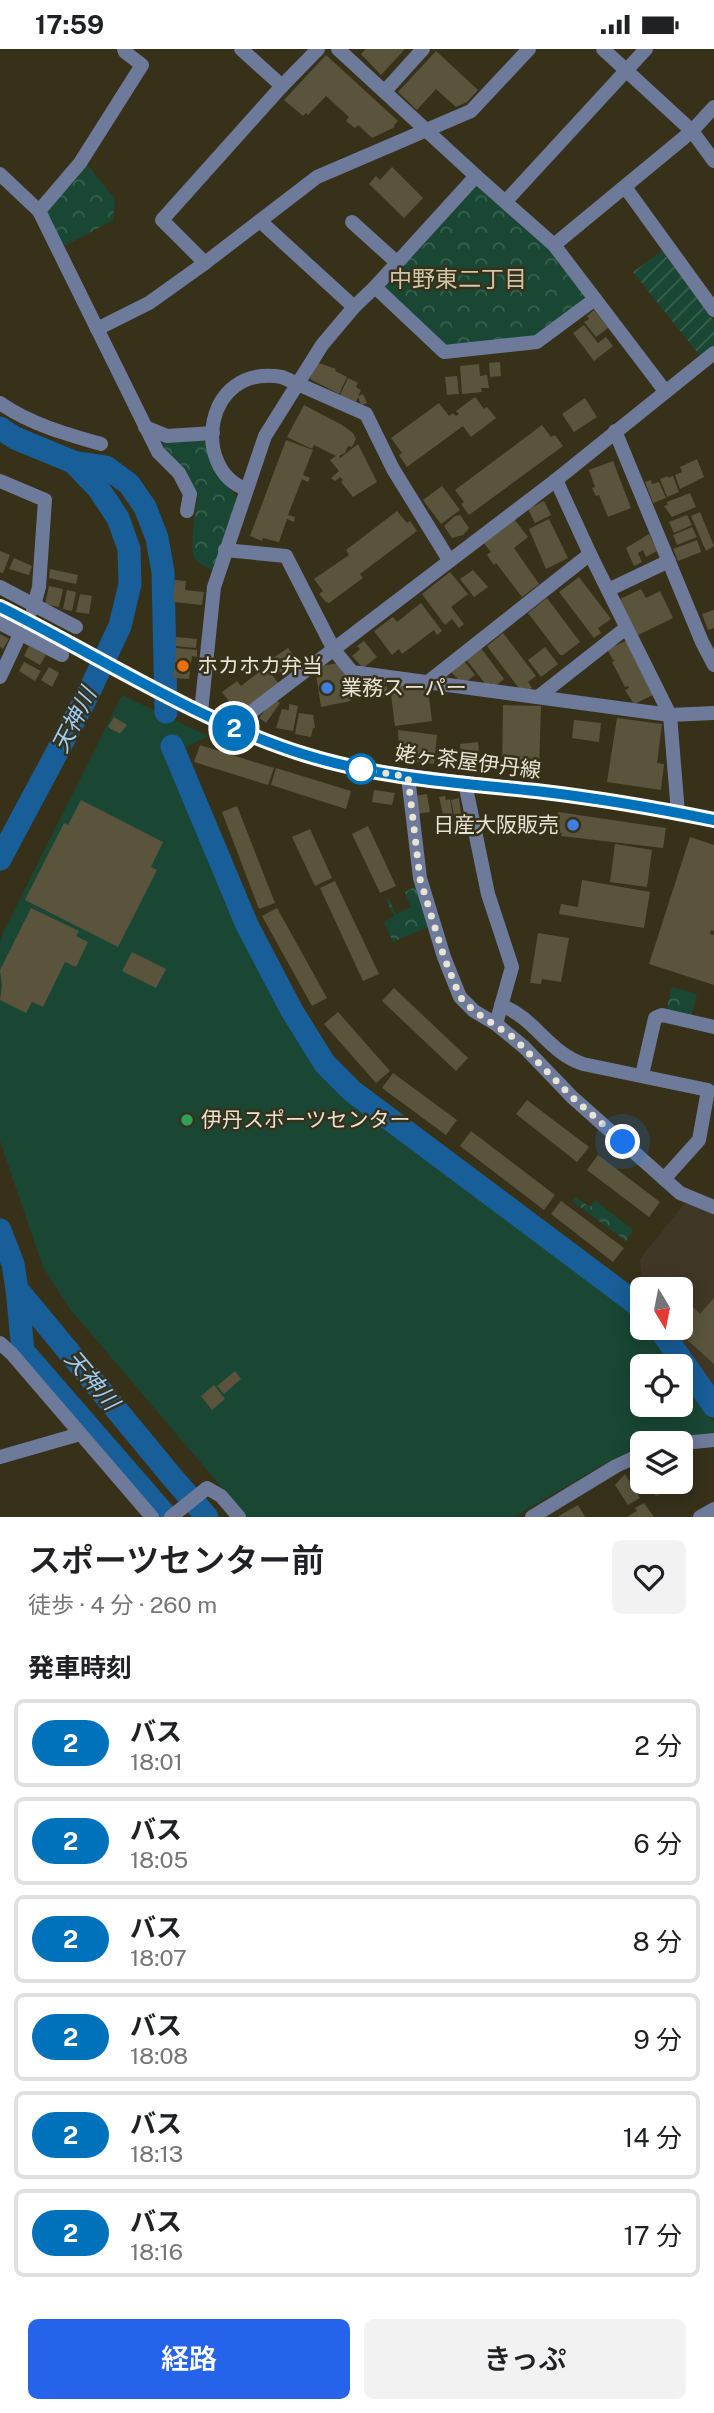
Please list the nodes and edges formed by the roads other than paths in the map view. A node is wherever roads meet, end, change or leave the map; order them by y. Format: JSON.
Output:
{"nodes":[{"id":1,"x":124,"y":49,"type":"edge"},
{"id":2,"x":241,"y":49,"type":"edge"},
{"id":3,"x":318,"y":49,"type":"edge"},
{"id":4,"x":338,"y":49,"type":"edge"},
{"id":5,"x":423,"y":49,"type":"edge"},
{"id":6,"x":529,"y":49,"type":"edge"},
{"id":7,"x":603,"y":49,"type":"edge"},
{"id":8,"x":646,"y":49,"type":"edge"},
{"id":9,"x":626,"y":70,"type":"junction"},
{"id":10,"x":282,"y":86,"type":"junction"},
{"id":11,"x":384,"y":91,"type":"junction"},
{"id":12,"x":714,"y":107,"type":"edge"},
{"id":13,"x":428,"y":129,"type":"junction"},
{"id":14,"x":692,"y":131,"type":"junction"},
{"id":15,"x":714,"y":161,"type":"edge"},
{"id":16,"x":0,"y":174,"type":"edge"},
{"id":17,"x":475,"y":176,"type":"junction"},
{"id":18,"x":625,"y":187,"type":"junction"},
{"id":19,"x":506,"y":201,"type":"junction"},
{"id":20,"x":38,"y":211,"type":"junction"},
{"id":21,"x":260,"y":221,"type":"junction"},
{"id":22,"x":352,"y":222,"type":"dead end"},
{"id":23,"x":555,"y":245,"type":"junction"},
{"id":24,"x":398,"y":262,"type":"junction"},
{"id":25,"x":205,"y":264,"type":"junction"},
{"id":26,"x":375,"y":287,"type":"junction"},
{"id":27,"x":595,"y":299,"type":"junction"},
{"id":28,"x":354,"y":307,"type":"junction"},
{"id":29,"x":714,"y":310,"type":"edge"},
{"id":30,"x":97,"y":329,"type":"junction"},
{"id":31,"x":714,"y":353,"type":"edge"},
{"id":32,"x":297,"y":382,"type":"junction"},
{"id":33,"x":664,"y":391,"type":"junction"},
{"id":34,"x":0,"y":403,"type":"edge"},
{"id":35,"x":145,"y":427,"type":"junction"},
{"id":36,"x":615,"y":431,"type":"junction"},
{"id":37,"x":213,"y":433,"type":"junction"},
{"id":38,"x":101,"y":444,"type":"dead end"},
{"id":39,"x":556,"y":480,"type":"junction"},
{"id":40,"x":0,"y":481,"type":"edge"},
{"id":41,"x":246,"y":489,"type":"junction"},
{"id":42,"x":187,"y":511,"type":"dead end"},
{"id":43,"x":225,"y":550,"type":"junction"},
{"id":44,"x":590,"y":554,"type":"junction"},
{"id":45,"x":449,"y":559,"type":"junction"},
{"id":46,"x":669,"y":561,"type":"junction"},
{"id":47,"x":0,"y":587,"type":"edge"},
{"id":48,"x":608,"y":590,"type":"junction"},
{"id":49,"x":34,"y":606,"type":"junction"},
{"id":50,"x":0,"y":607,"type":"edge"},
{"id":51,"x":0,"y":623,"type":"edge"},
{"id":52,"x":76,"y":627,"type":"dead end"},
{"id":53,"x":626,"y":628,"type":"junction"},
{"id":54,"x":21,"y":632,"type":"junction"},
{"id":55,"x":334,"y":650,"type":"junction"},
{"id":56,"x":62,"y":655,"type":"dead end"},
{"id":57,"x":714,"y":665,"type":"edge"},
{"id":58,"x":0,"y":677,"type":"edge"},
{"id":59,"x":428,"y":682,"type":"junction"},
{"id":60,"x":538,"y":697,"type":"junction"},
{"id":61,"x":201,"y":712,"type":"junction"},
{"id":62,"x":714,"y":713,"type":"edge"},
{"id":63,"x":670,"y":715,"type":"junction"},
{"id":64,"x":239,"y":730,"type":"junction"},
{"id":65,"x":408,"y":777,"type":"junction"},
{"id":66,"x":465,"y":783,"type":"junction"},
{"id":67,"x":678,"y":813,"type":"junction"},
{"id":68,"x":714,"y":820,"type":"edge"},
{"id":69,"x":501,"y":1005,"type":"junction"},
{"id":70,"x":496,"y":1024,"type":"junction"},
{"id":71,"x":714,"y":1027,"type":"edge"},
{"id":72,"x":642,"y":1075,"type":"junction"},
{"id":73,"x":714,"y":1076,"type":"edge"},
{"id":74,"x":708,"y":1090,"type":"junction"},
{"id":75,"x":664,"y":1179,"type":"junction"},
{"id":76,"x":714,"y":1207,"type":"edge"},
{"id":77,"x":1,"y":1345,"type":"edge"},
{"id":78,"x":80,"y":1434,"type":"junction"},
{"id":79,"x":714,"y":1440,"type":"edge"},
{"id":80,"x":693,"y":1442,"type":"edge"},
{"id":81,"x":0,"y":1457,"type":"edge"},
{"id":82,"x":630,"y":1460,"type":"edge"},
{"id":83,"x":714,"y":1509,"type":"edge"},
{"id":84,"x":175,"y":1514,"type":"edge"},
{"id":85,"x":542,"y":1514,"type":"edge"},
{"id":86,"x":152,"y":1517,"type":"edge"},
{"id":87,"x":239,"y":1517,"type":"edge"},
{"id":88,"x":700,"y":1517,"type":"edge"}],
"edges":[{"from":1,"to":20,"type":"street"},
{"from":2,"to":10,"type":"street"},
{"from":3,"to":10,"type":"street"},
{"from":4,"to":11,"type":"street"},
{"from":5,"to":11,"type":"street"},
{"from":6,"to":13,"type":"street"},
{"from":7,"to":9,"type":"street"},
{"from":8,"to":9,"type":"street"},
{"from":9,"to":14,"type":"street"},
{"from":9,"to":19,"type":"street"},
{"from":10,"to":25,"type":"street"},
{"from":11,"to":13,"type":"street"},
{"from":12,"to":14,"type":"street"},
{"from":13,"to":17,"type":"street"},
{"from":13,"to":21,"type":"street"},
{"from":14,"to":15,"type":"street"},
{"from":14,"to":18,"type":"street"},
{"from":16,"to":20,"type":"street"},
{"from":17,"to":19,"type":"street"},
{"from":17,"to":24,"type":"street"},
{"from":18,"to":23,"type":"street"},
{"from":18,"to":29,"type":"street"},
{"from":19,"to":23,"type":"street"},
{"from":20,"to":30,"type":"street"},
{"from":21,"to":25,"type":"street"},
{"from":21,"to":28,"type":"street"},
{"from":22,"to":24,"type":"street"},
{"from":23,"to":27,"type":"street"},
{"from":24,"to":26,"type":"street"},
{"from":25,"to":30,"type":"street"},
{"from":26,"to":27,"type":"street"},
{"from":26,"to":28,"type":"street"},
{"from":27,"to":33,"type":"street"},
{"from":28,"to":32,"type":"street"},
{"from":30,"to":35,"type":"street"},
{"from":31,"to":33,"type":"street"},
{"from":32,"to":37,"type":"street"},
{"from":32,"to":41,"type":"street"},
{"from":32,"to":45,"type":"street"},
{"from":33,"to":36,"type":"street"},
{"from":34,"to":38,"type":"street"},
{"from":35,"to":37,"type":"street"},
{"from":35,"to":42,"type":"street"},
{"from":36,"to":39,"type":"street"},
{"from":36,"to":46,"type":"street"},
{"from":37,"to":41,"type":"street"},
{"from":39,"to":44,"type":"street"},
{"from":39,"to":45,"type":"street"},
{"from":40,"to":49,"type":"street"},
{"from":41,"to":43,"type":"street"},
{"from":43,"to":55,"type":"street"},
{"from":43,"to":61,"type":"street"},
{"from":44,"to":48,"type":"street"},
{"from":44,"to":59,"type":"street"},
{"from":45,"to":55,"type":"street"},
{"from":46,"to":48,"type":"street"},
{"from":46,"to":57,"type":"street"},
{"from":47,"to":49,"type":"street"},
{"from":48,"to":53,"type":"street"},
{"from":49,"to":52,"type":"street"},
{"from":50,"to":61,"type":"main road","name":"姥ヶ茶屋伊丹線"},
{"from":51,"to":54,"type":"street"},
{"from":53,"to":60,"type":"street"},
{"from":53,"to":63,"type":"street"},
{"from":54,"to":56,"type":"street"},
{"from":54,"to":58,"type":"street"},
{"from":55,"to":59,"type":"street"},
{"from":55,"to":64,"type":"street"},
{"from":59,"to":60,"type":"street"},
{"from":60,"to":63,"type":"street"},
{"from":61,"to":64,"type":"main road","name":"姥ヶ茶屋伊丹線"},
{"from":62,"to":63,"type":"street"},
{"from":63,"to":67,"type":"street"},
{"from":64,"to":65,"type":"main road","name":"姥ヶ茶屋伊丹線"},
{"from":65,"to":66,"type":"main road","name":"姥ヶ茶屋伊丹線"},
{"from":65,"to":70,"type":"street"},
{"from":66,"to":67,"type":"main road","name":"姥ヶ茶屋伊丹線"},
{"from":66,"to":69,"type":"street"},
{"from":67,"to":68,"type":"main road","name":"姥ヶ茶屋伊丹線"},
{"from":69,"to":70,"type":"street"},
{"from":69,"to":72,"type":"street"},
{"from":70,"to":75,"type":"street"},
{"from":71,"to":72,"type":"street"},
{"from":72,"to":74,"type":"street"},
{"from":73,"to":74,"type":"street"},
{"from":74,"to":75,"type":"street"},
{"from":75,"to":76,"type":"street"},
{"from":77,"to":78,"type":"street"},
{"from":78,"to":81,"type":"street"},
{"from":78,"to":86,"type":"street"},
{"from":79,"to":80,"type":"street"},
{"from":82,"to":85,"type":"street"},
{"from":83,"to":88,"type":"street"},
{"from":84,"to":87,"type":"street"}]}
